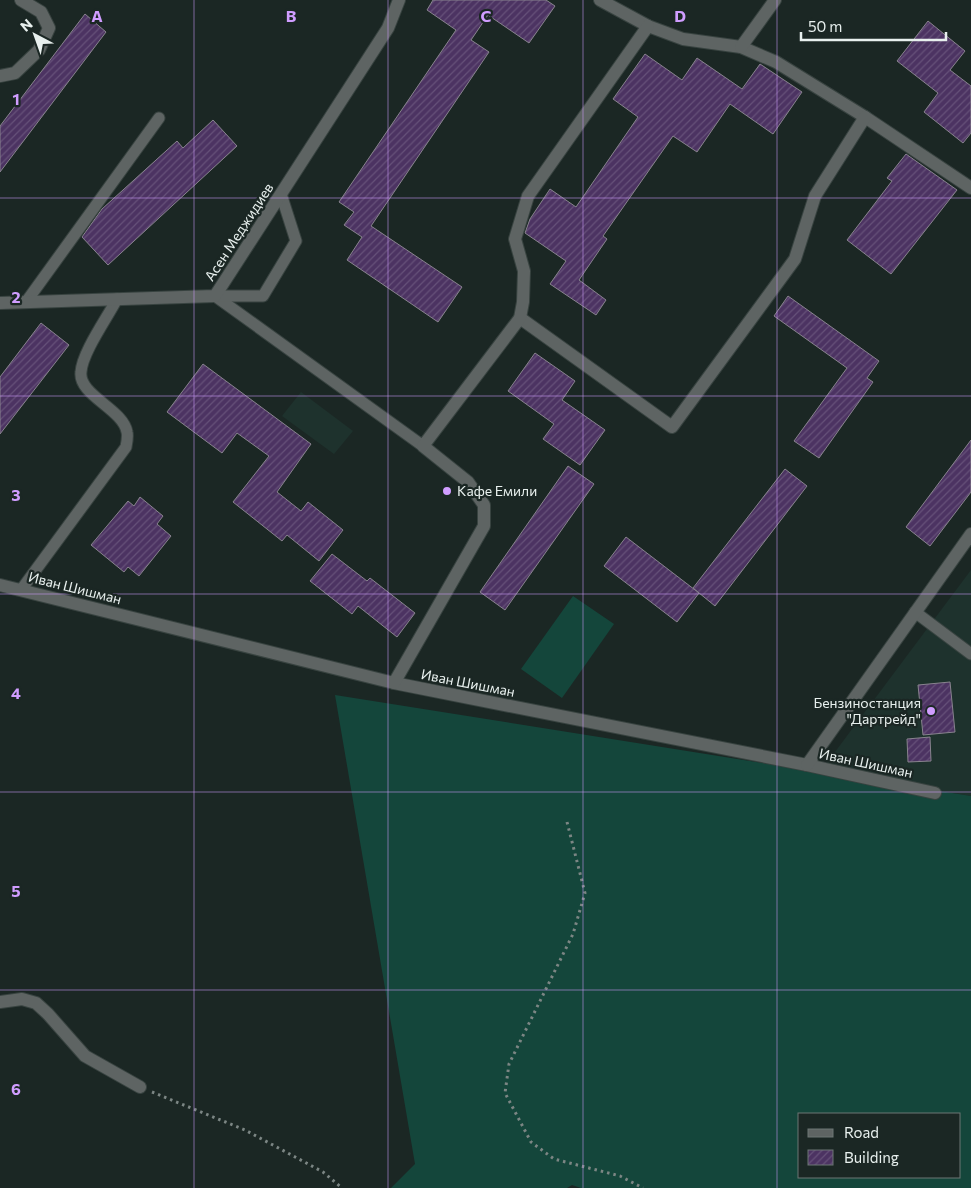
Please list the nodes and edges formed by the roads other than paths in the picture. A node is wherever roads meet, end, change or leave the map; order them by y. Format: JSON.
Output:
{"nodes":[{"id":1,"x":21,"y":0,"type":"edge"},
{"id":2,"x":399,"y":0,"type":"edge"},
{"id":3,"x":600,"y":0,"type":"edge"},
{"id":4,"x":775,"y":0,"type":"edge"},
{"id":5,"x":648,"y":26,"type":"junction"},
{"id":6,"x":741,"y":47,"type":"junction"},
{"id":7,"x":0,"y":76,"type":"edge"},
{"id":8,"x":864,"y":117,"type":"junction"},
{"id":9,"x":159,"y":118,"type":"dead end"},
{"id":10,"x":971,"y":188,"type":"edge"},
{"id":11,"x":281,"y":194,"type":"junction"},
{"id":12,"x":215,"y":296,"type":"junction"},
{"id":13,"x":117,"y":300,"type":"junction"},
{"id":14,"x":26,"y":302,"type":"junction"},
{"id":15,"x":0,"y":303,"type":"edge"},
{"id":16,"x":520,"y":318,"type":"junction"},
{"id":17,"x":423,"y":446,"type":"junction"},
{"id":18,"x":971,"y":534,"type":"edge"},
{"id":19,"x":0,"y":585,"type":"edge"},
{"id":20,"x":21,"y":590,"type":"junction"},
{"id":21,"x":915,"y":612,"type":"junction"},
{"id":22,"x":971,"y":654,"type":"edge"},
{"id":23,"x":394,"y":683,"type":"junction"},
{"id":24,"x":807,"y":766,"type":"junction"},
{"id":25,"x":935,"y":793,"type":"dead end"},
{"id":26,"x":0,"y":1002,"type":"edge"},
{"id":27,"x":140,"y":1087,"type":"road end"}],
"edges":[{"from":1,"to":7,"type":"street"},
{"from":2,"to":11,"type":"street","name":"Асен Меджидиев"},
{"from":3,"to":5,"type":"street"},
{"from":4,"to":6,"type":"street"},
{"from":5,"to":6,"type":"street"},
{"from":5,"to":16,"type":"street"},
{"from":6,"to":8,"type":"street"},
{"from":8,"to":10,"type":"street"},
{"from":8,"to":16,"type":"street"},
{"from":9,"to":14,"type":"lane"},
{"from":11,"to":12,"type":"street","name":"Асен Меджидиев"},
{"from":11,"to":12,"type":"lane"},
{"from":12,"to":13,"type":"street","name":"Асен Меджидиев"},
{"from":12,"to":17,"type":"lane"},
{"from":13,"to":14,"type":"street","name":"Асен Меджидиев"},
{"from":13,"to":20,"type":"lane"},
{"from":14,"to":15,"type":"street","name":"Асен Меджидиев"},
{"from":16,"to":17,"type":"street"},
{"from":17,"to":23,"type":"street"},
{"from":18,"to":21,"type":"street"},
{"from":19,"to":20,"type":"street","name":"Иван Шишман"},
{"from":20,"to":23,"type":"street","name":"Иван Шишман"},
{"from":21,"to":22,"type":"lane"},
{"from":21,"to":24,"type":"street"},
{"from":23,"to":24,"type":"street","name":"Иван Шишман"},
{"from":24,"to":25,"type":"street","name":"Иван Шишман"},
{"from":26,"to":27,"type":"street"}]}
